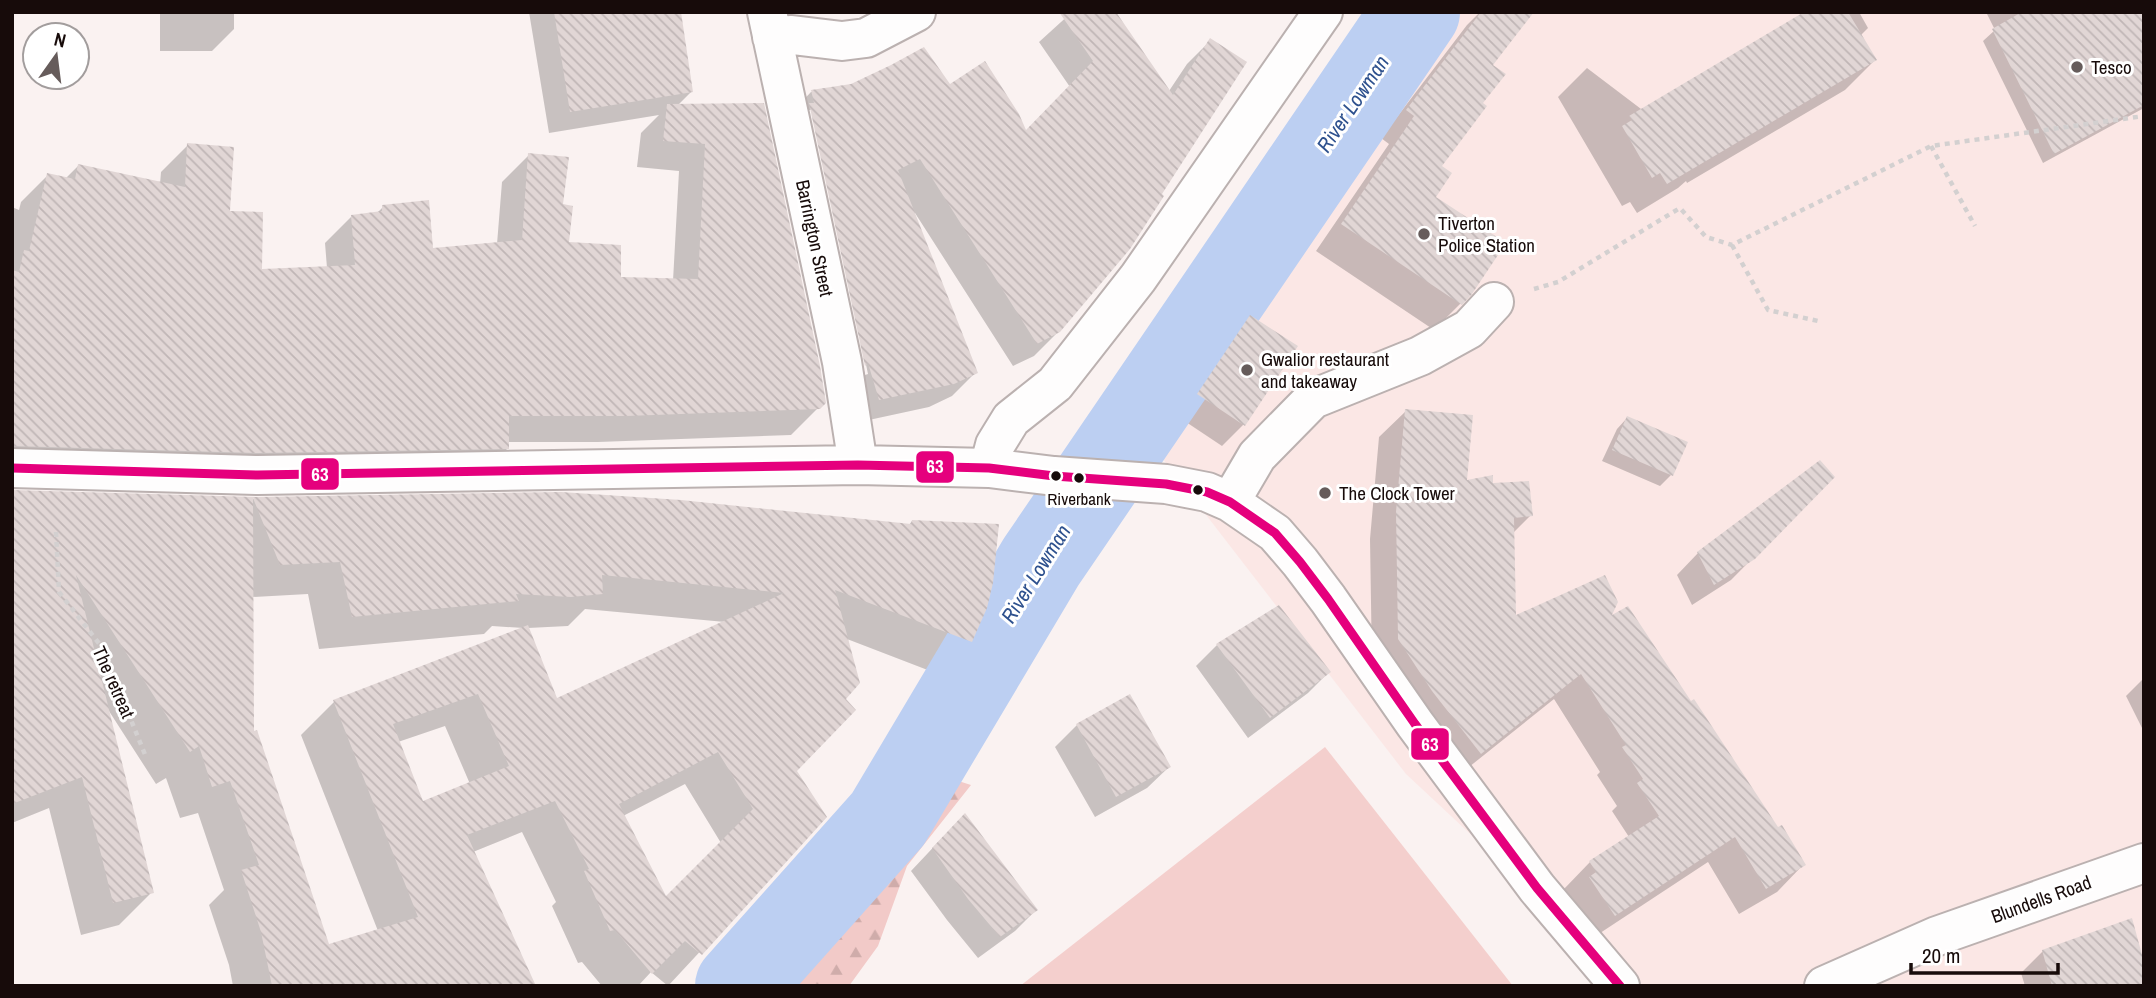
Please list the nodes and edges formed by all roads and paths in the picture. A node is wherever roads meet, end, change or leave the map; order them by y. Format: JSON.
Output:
{"nodes":[{"id":1,"x":916,"y":12,"type":"edge"},
{"id":2,"x":1323,"y":12,"type":"edge"},
{"id":3,"x":769,"y":25,"type":"edge"},
{"id":4,"x":2144,"y":116,"type":"edge"},
{"id":5,"x":1931,"y":146,"type":"junction"},
{"id":6,"x":1975,"y":226,"type":"dead end"},
{"id":7,"x":1732,"y":245,"type":"junction"},
{"id":8,"x":1494,"y":302,"type":"joint"},
{"id":9,"x":1818,"y":321,"type":"dead end"},
{"id":10,"x":858,"y":465,"type":"junction"},
{"id":11,"x":12,"y":468,"type":"edge"},
{"id":12,"x":989,"y":468,"type":"junction"},
{"id":13,"x":1230,"y":502,"type":"junction"},
{"id":14,"x":56,"y":532,"type":"dead end"},
{"id":15,"x":146,"y":757,"type":"dead end"},
{"id":16,"x":2144,"y":863,"type":"edge"},
{"id":17,"x":1620,"y":986,"type":"edge"},
{"id":18,"x":1824,"y":986,"type":"edge"}],
"edges":[{"from":1,"to":3,"type":"street"},
{"from":2,"to":12,"type":"street"},
{"from":3,"to":10,"type":"street","name":"Barrington Street"},
{"from":4,"to":5,"type":"path"},
{"from":5,"to":6,"type":"path"},
{"from":5,"to":7,"type":"path"},
{"from":7,"to":8,"type":"path"},
{"from":7,"to":9,"type":"path"},
{"from":8,"to":13,"type":"street"},
{"from":10,"to":11,"type":"street"},
{"from":10,"to":12,"type":"street"},
{"from":12,"to":13,"type":"street"},
{"from":13,"to":17,"type":"street"},
{"from":14,"to":15,"type":"path","name":"The retreat"},
{"from":16,"to":18,"type":"street","name":"Blundells Road"}]}
